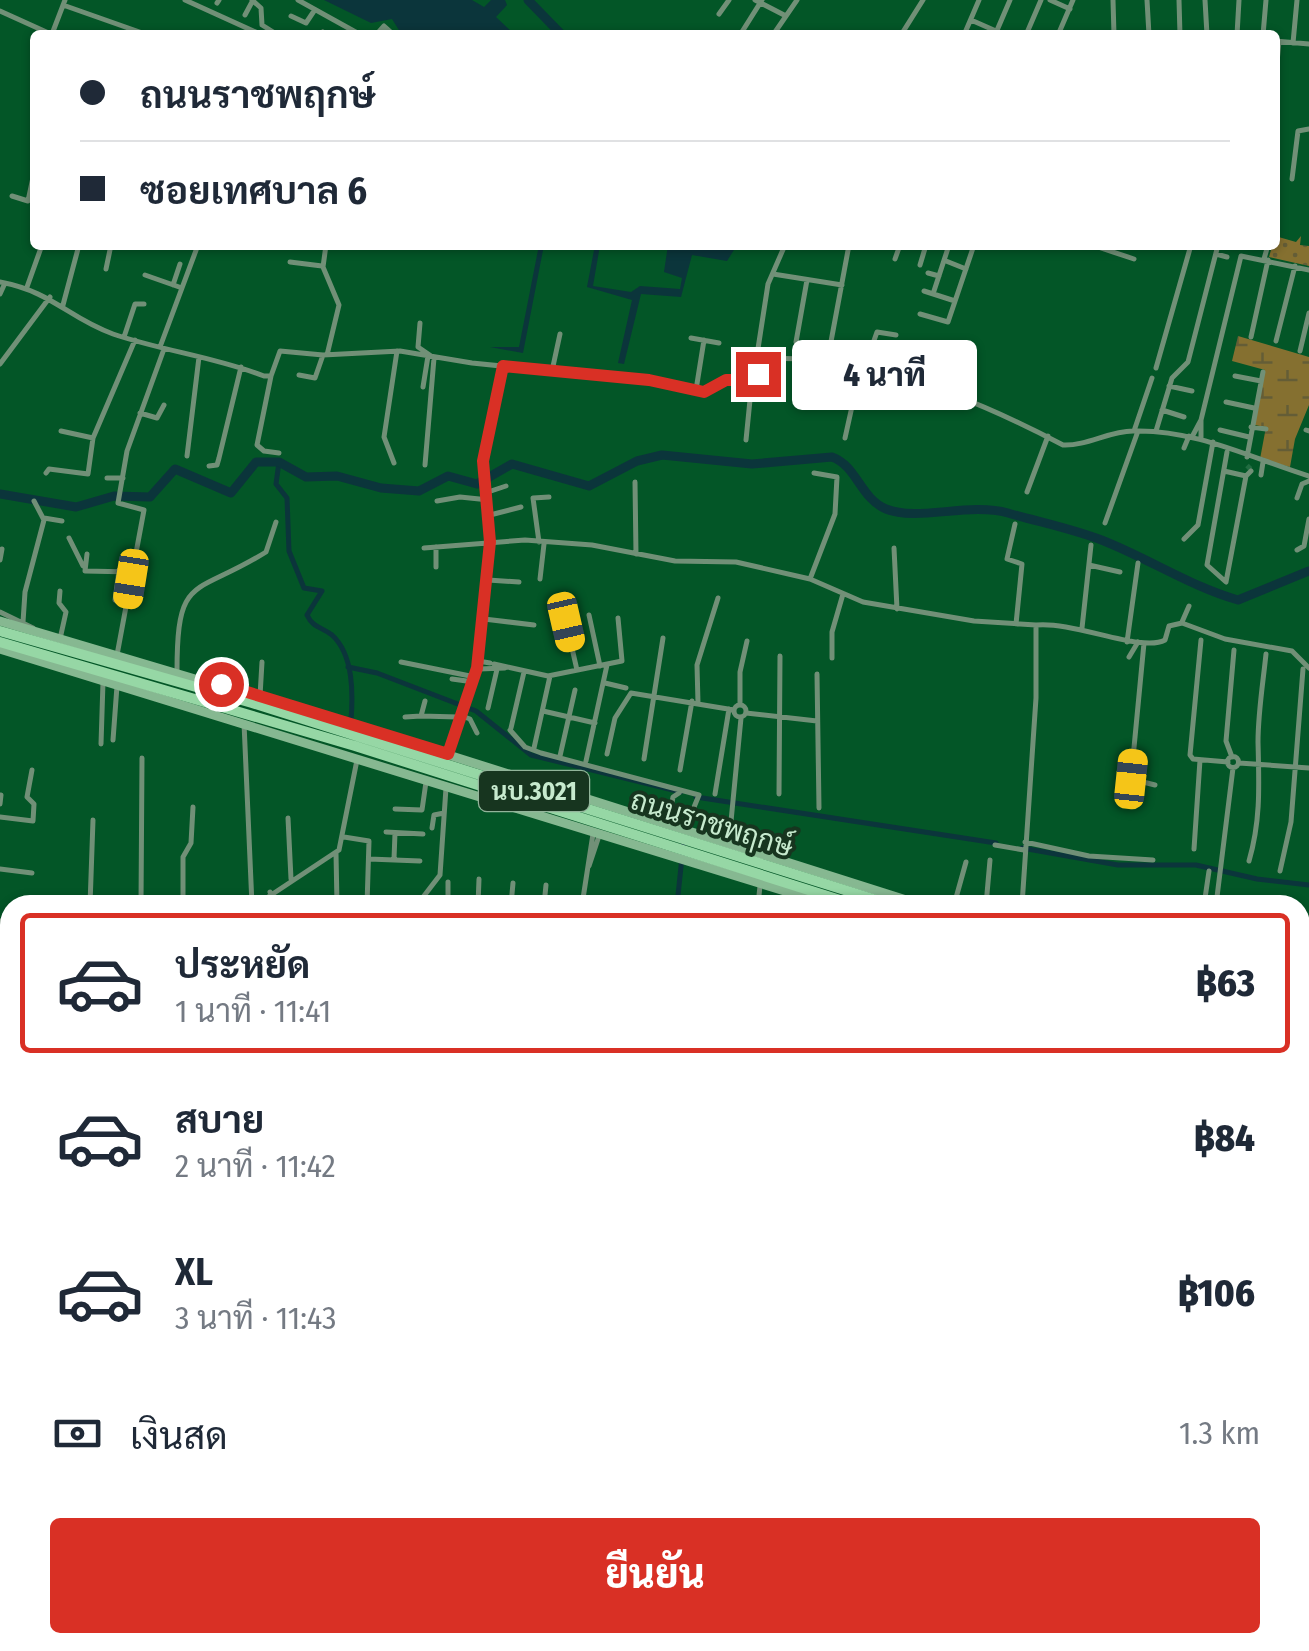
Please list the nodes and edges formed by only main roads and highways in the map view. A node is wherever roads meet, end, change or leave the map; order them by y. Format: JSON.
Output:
{"nodes":[{"id":1,"x":0,"y":621,"type":"edge"},
{"id":2,"x":0,"y":631,"type":"edge"},
{"id":3,"x":0,"y":648,"type":"edge"},
{"id":4,"x":177,"y":677,"type":"junction"},
{"id":5,"x":194,"y":699,"type":"junction"},
{"id":6,"x":220,"y":713,"type":"junction"},
{"id":7,"x":551,"y":788,"type":"junction"},
{"id":8,"x":594,"y":824,"type":"junction"},
{"id":9,"x":798,"y":895,"type":"edge"},
{"id":10,"x":824,"y":895,"type":"edge"},
{"id":11,"x":855,"y":895,"type":"edge"},
{"id":12,"x":891,"y":895,"type":"edge"}],
"edges":[{"from":1,"to":4,"type":"main road","name":"ถนนราชพฤกษ์"},
{"from":2,"to":4,"type":"main road","name":"ถนนราชพฤกษ์","number":"นบ.3021"},
{"from":3,"to":5,"type":"main road","name":"ถนนราชพฤกษ์","number":"นบ.3021"},
{"from":3,"to":6,"type":"main road"},
{"from":4,"to":7,"type":"main road","name":"ถนนราชพฤกษ์","number":"นบ.3021"},
{"from":4,"to":8,"type":"main road","name":"ถนนราชพฤกษ์","number":"นบ.3021"},
{"from":5,"to":6,"type":"main road"},
{"from":5,"to":8,"type":"main road","name":"ถนนราชพฤกษ์","number":"นบ.3021"},
{"from":6,"to":8,"type":"main road","number":"นบ.3021"},
{"from":7,"to":8,"type":"main road"},
{"from":7,"to":12,"type":"main road","name":"ถนนราชพฤกษ์","number":"นบ.3021"},
{"from":8,"to":9,"type":"main road","name":"ถนนราชพฤกษ์","number":"นบ.3021"},
{"from":8,"to":10,"type":"main road","name":"ถนนราชพฤกษ์","number":"นบ.3021"},
{"from":8,"to":11,"type":"main road","name":"ถนนราชพฤกษ์","number":"นบ.3021"}]}
